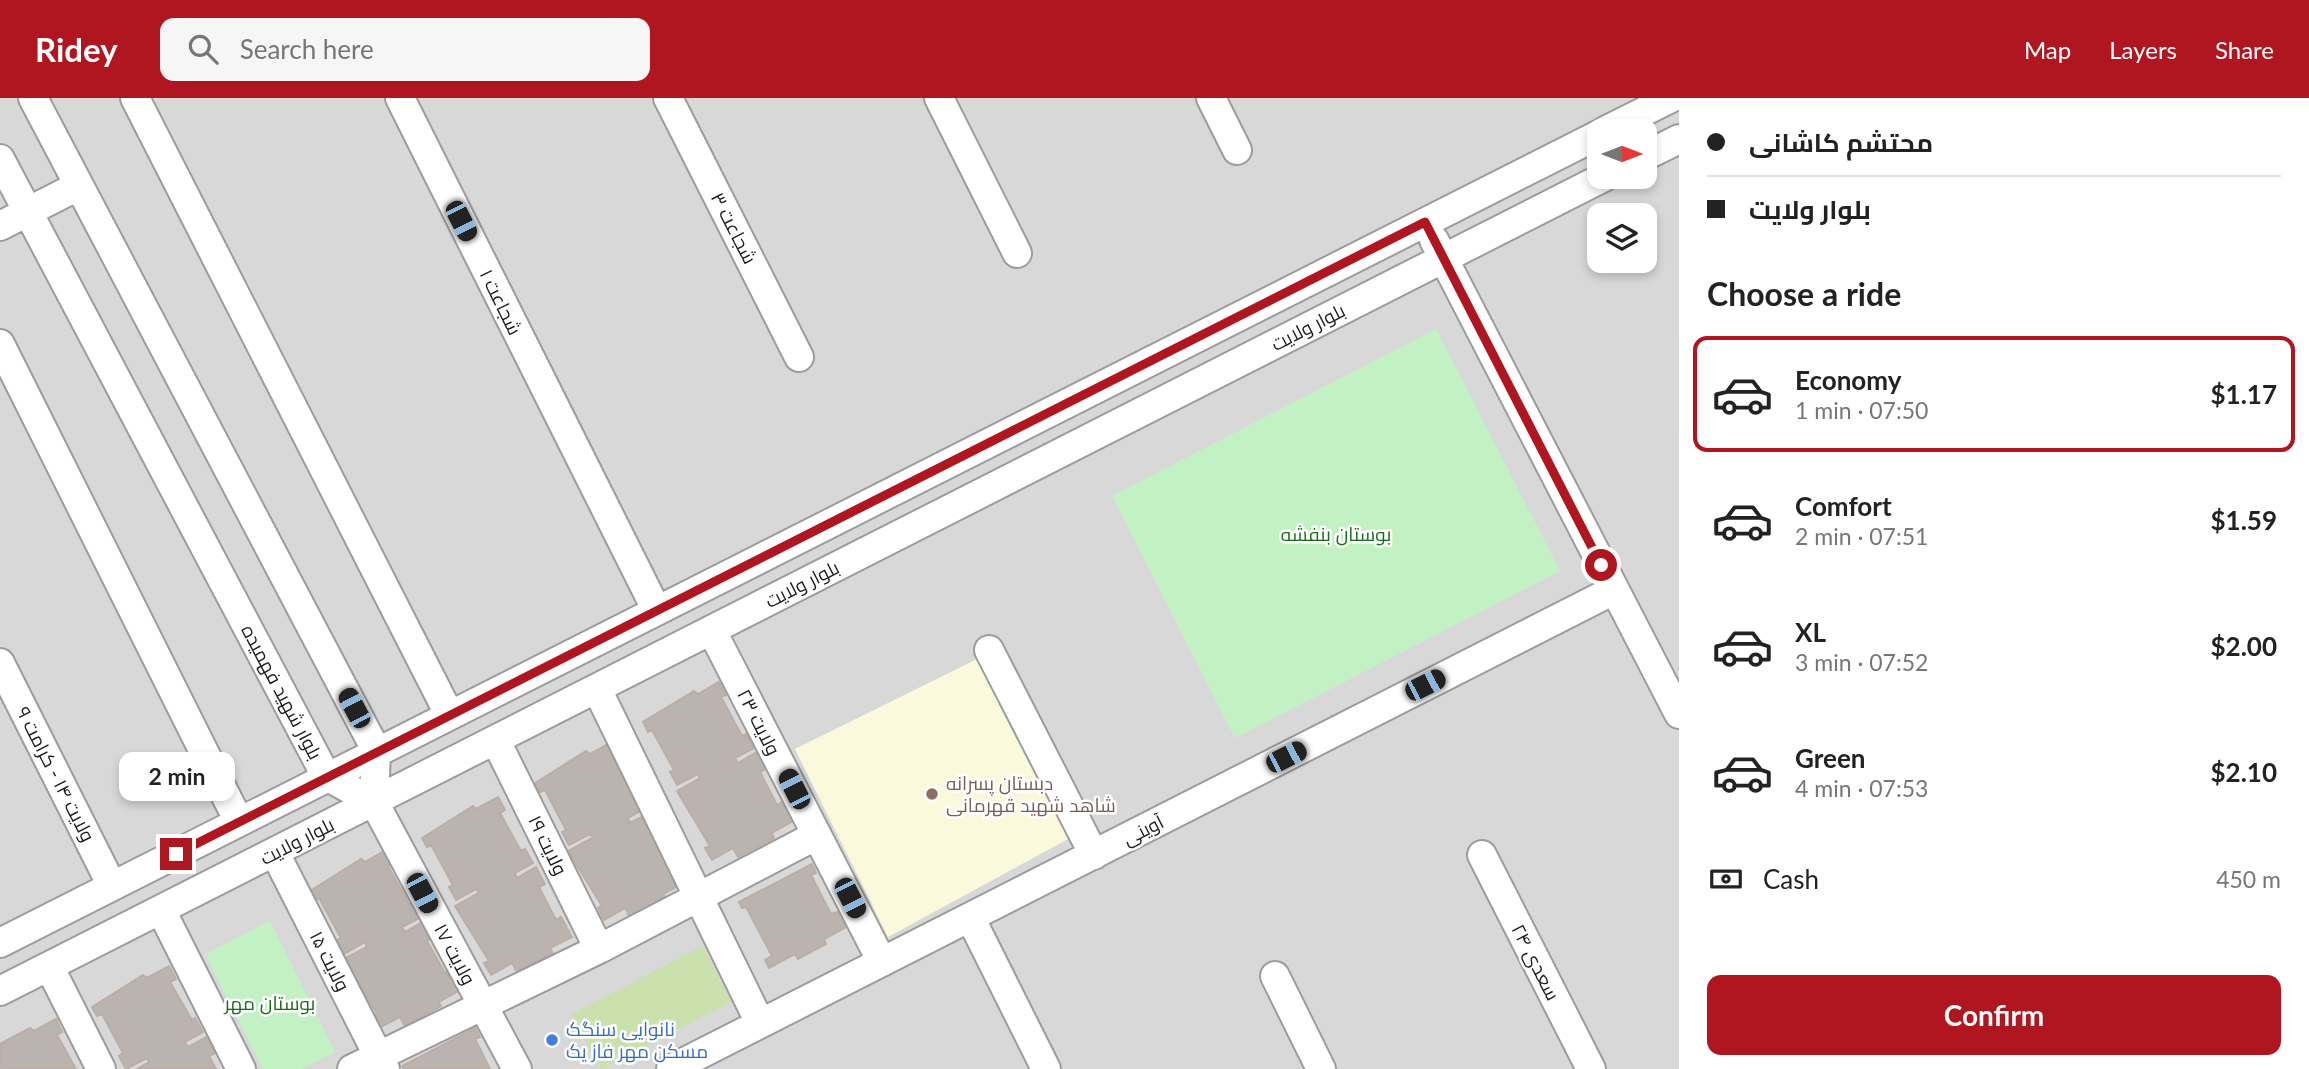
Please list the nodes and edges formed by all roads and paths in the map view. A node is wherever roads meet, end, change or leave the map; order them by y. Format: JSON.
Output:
{"nodes":[{"id":1,"x":33,"y":98,"type":"edge"},
{"id":2,"x":135,"y":98,"type":"edge"},
{"id":3,"x":400,"y":98,"type":"edge"},
{"id":4,"x":668,"y":98,"type":"edge"},
{"id":5,"x":939,"y":98,"type":"edge"},
{"id":6,"x":1211,"y":98,"type":"edge"},
{"id":7,"x":1671,"y":98,"type":"edge"},
{"id":8,"x":1629,"y":119,"type":"edge"},
{"id":9,"x":1679,"y":139,"type":"edge"},
{"id":10,"x":1587,"y":141,"type":"edge"},
{"id":11,"x":1237,"y":150,"type":"dead end"},
{"id":12,"x":1657,"y":150,"type":"edge"},
{"id":13,"x":0,"y":159,"type":"edge"},
{"id":14,"x":78,"y":186,"type":"junction"},
{"id":15,"x":1587,"y":186,"type":"edge"},
{"id":16,"x":27,"y":212,"type":"junction"},
{"id":17,"x":1425,"y":222,"type":"junction"},
{"id":18,"x":0,"y":226,"type":"edge"},
{"id":19,"x":1017,"y":253,"type":"dead end"},
{"id":20,"x":1443,"y":258,"type":"junction"},
{"id":21,"x":0,"y":344,"type":"edge"},
{"id":22,"x":799,"y":357,"type":"dead end"},
{"id":23,"x":1614,"y":590,"type":"junction"},
{"id":24,"x":657,"y":611,"type":"junction"},
{"id":25,"x":712,"y":631,"type":"junction"},
{"id":26,"x":989,"y":650,"type":"dead end"},
{"id":27,"x":0,"y":663,"type":"edge"},
{"id":28,"x":597,"y":689,"type":"junction"},
{"id":29,"x":449,"y":714,"type":"junction"},
{"id":30,"x":1679,"y":714,"type":"edge"},
{"id":31,"x":496,"y":741,"type":"junction"},
{"id":32,"x":376,"y":750,"type":"junction"},
{"id":33,"x":326,"y":776,"type":"junction"},
{"id":34,"x":374,"y":802,"type":"junction"},
{"id":35,"x":239,"y":822,"type":"junction"},
{"id":36,"x":817,"y":835,"type":"junction"},
{"id":37,"x":275,"y":853,"type":"junction"},
{"id":38,"x":1094,"y":855,"type":"junction"},
{"id":39,"x":1482,"y":855,"type":"dead end"},
{"id":40,"x":112,"y":886,"type":"junction"},
{"id":41,"x":698,"y":897,"type":"junction"},
{"id":42,"x":161,"y":910,"type":"junction"},
{"id":43,"x":970,"y":918,"type":"junction"},
{"id":44,"x":0,"y":943,"type":"edge"},
{"id":45,"x":599,"y":949,"type":"junction"},
{"id":46,"x":882,"y":962,"type":"junction"},
{"id":47,"x":49,"y":966,"type":"junction"},
{"id":48,"x":1275,"y":976,"type":"dead end"},
{"id":49,"x":0,"y":991,"type":"edge"},
{"id":50,"x":483,"y":1006,"type":"junction"},
{"id":51,"x":760,"y":1023,"type":"junction"},
{"id":52,"x":382,"y":1062,"type":"edge"},
{"id":53,"x":101,"y":1069,"type":"edge"},
{"id":54,"x":241,"y":1069,"type":"edge"},
{"id":55,"x":352,"y":1069,"type":"edge"},
{"id":56,"x":517,"y":1069,"type":"edge"},
{"id":57,"x":671,"y":1069,"type":"edge"},
{"id":58,"x":1046,"y":1069,"type":"edge"},
{"id":59,"x":1321,"y":1069,"type":"edge"},
{"id":60,"x":1591,"y":1069,"type":"edge"}],
"edges":[{"from":1,"to":14,"type":"street"},
{"from":2,"to":29,"type":"street"},
{"from":3,"to":24,"type":"street","name":"شجاعت ۱"},
{"from":4,"to":22,"type":"street","name":"شجاعت ۳"},
{"from":5,"to":19,"type":"street"},
{"from":6,"to":11,"type":"street"},
{"from":7,"to":8,"type":"street"},
{"from":9,"to":12,"type":"street"},
{"from":10,"to":17,"type":"street","name":"بلوار ولایت"},
{"from":13,"to":16,"type":"street","name":"بلوار شهید فهمیده"},
{"from":14,"to":16,"type":"street"},
{"from":14,"to":32,"type":"street"},
{"from":15,"to":20,"type":"street","name":"بلوار ولایت"},
{"from":16,"to":18,"type":"street"},
{"from":16,"to":33,"type":"street","name":"بلوار شهید فهمیده"},
{"from":17,"to":20,"type":"street"},
{"from":17,"to":24,"type":"street","name":"بلوار ولایت"},
{"from":20,"to":23,"type":"street"},
{"from":20,"to":25,"type":"street","name":"بلوار ولایت"},
{"from":21,"to":35,"type":"street"},
{"from":23,"to":30,"type":"street"},
{"from":23,"to":38,"type":"street","name":"آوینی"},
{"from":24,"to":29,"type":"street","name":"بلوار ولایت"},
{"from":25,"to":28,"type":"street","name":"بلوار ولایت"},
{"from":25,"to":36,"type":"street","name":"ولایت ۲۳"},
{"from":26,"to":38,"type":"street"},
{"from":27,"to":40,"type":"street","name":"ولایت ۱۴ - کرامت ۹"},
{"from":28,"to":31,"type":"street","name":"بلوار ولایت"},
{"from":28,"to":41,"type":"street"},
{"from":29,"to":32,"type":"street","name":"بلوار ولایت"},
{"from":31,"to":34,"type":"street","name":"بلوار ولایت"},
{"from":31,"to":45,"type":"street","name":"ولایت ۱۹"},
{"from":32,"to":33,"type":"street","name":"بلوار ولایت"},
{"from":32,"to":34,"type":"street"},
{"from":33,"to":34,"type":"street","name":"بلوار شهید فهمیده"},
{"from":33,"to":35,"type":"street","name":"بلوار ولایت"},
{"from":34,"to":37,"type":"street","name":"بلوار ولایت"},
{"from":34,"to":50,"type":"street","name":"ولایت ۱۷"},
{"from":35,"to":40,"type":"street","name":"بلوار ولایت"},
{"from":36,"to":41,"type":"street"},
{"from":36,"to":46,"type":"street","name":"ولایت ۲۳"},
{"from":37,"to":42,"type":"street","name":"بلوار ولایت"},
{"from":37,"to":52,"type":"street","name":"ولایت ۱۵"},
{"from":38,"to":43,"type":"street","name":"آوینی"},
{"from":39,"to":60,"type":"street","name":"سعدی ۲۴"},
{"from":40,"to":44,"type":"street","name":"بلوار ولایت"},
{"from":41,"to":45,"type":"street"},
{"from":41,"to":51,"type":"street"},
{"from":42,"to":47,"type":"street","name":"بلوار ولایت"},
{"from":42,"to":54,"type":"street"},
{"from":43,"to":46,"type":"street","name":"آوینی"},
{"from":43,"to":58,"type":"street"},
{"from":45,"to":50,"type":"street"},
{"from":46,"to":51,"type":"street","name":"آوینی"},
{"from":47,"to":49,"type":"street","name":"بلوار ولایت"},
{"from":47,"to":53,"type":"street"},
{"from":48,"to":59,"type":"street"},
{"from":50,"to":52,"type":"street"},
{"from":50,"to":56,"type":"street","name":"ولایت ۱۷"},
{"from":51,"to":57,"type":"street","name":"آوینی"},
{"from":52,"to":55,"type":"street"}]}
